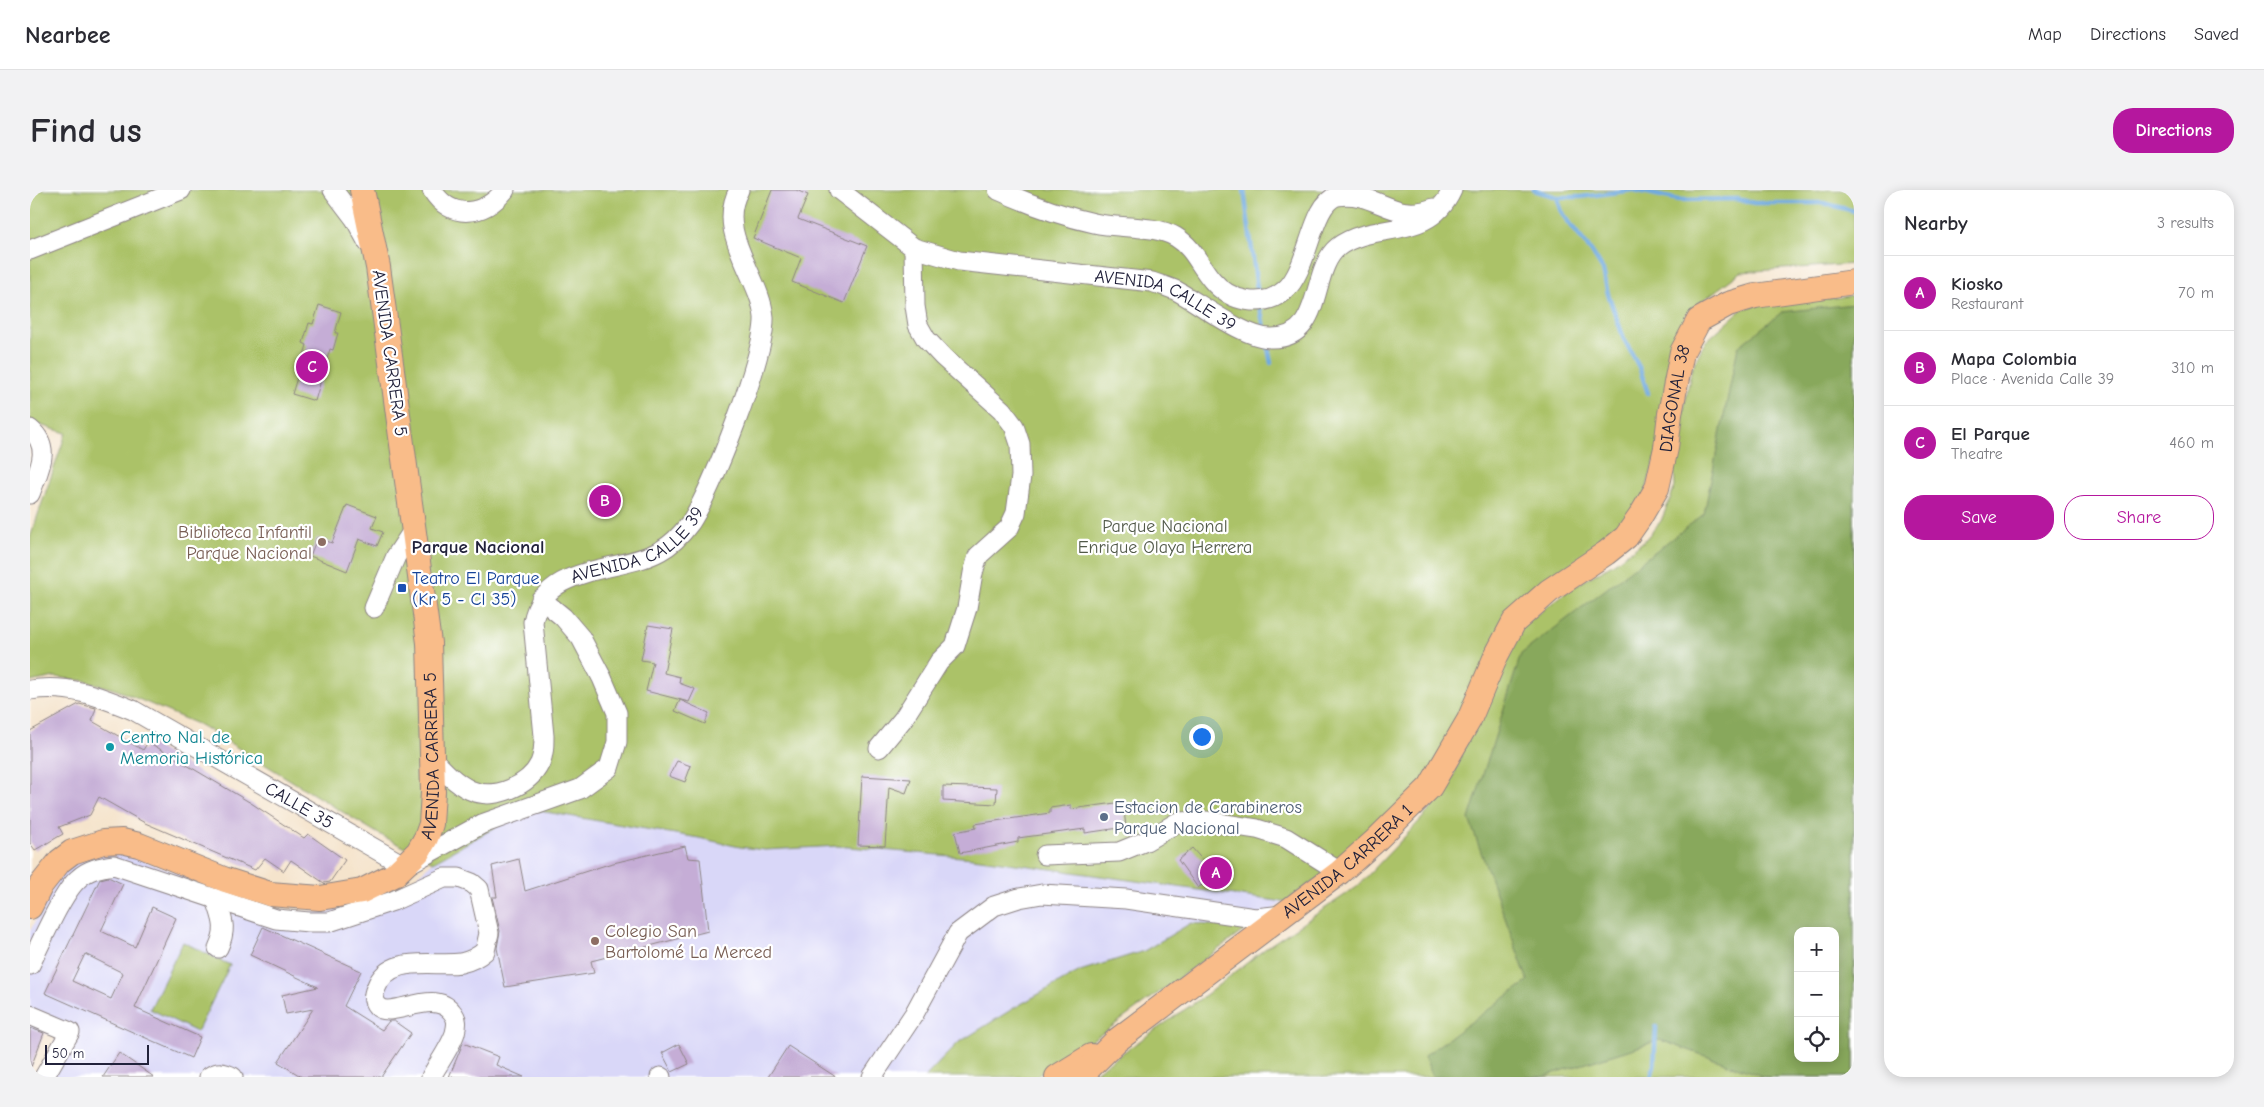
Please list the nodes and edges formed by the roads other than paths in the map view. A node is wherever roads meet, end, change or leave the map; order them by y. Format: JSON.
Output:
{"nodes":[{"id":1,"x":182,"y":190,"type":"edge"},
{"id":2,"x":333,"y":190,"type":"edge"},
{"id":3,"x":362,"y":190,"type":"edge"},
{"id":4,"x":432,"y":190,"type":"edge"},
{"id":5,"x":505,"y":190,"type":"edge"},
{"id":6,"x":739,"y":190,"type":"edge"},
{"id":7,"x":839,"y":190,"type":"edge"},
{"id":8,"x":998,"y":190,"type":"edge"},
{"id":9,"x":1448,"y":197,"type":"edge"},
{"id":10,"x":914,"y":248,"type":"junction"},
{"id":11,"x":30,"y":250,"type":"edge"},
{"id":12,"x":378,"y":267,"type":"junction"},
{"id":13,"x":1854,"y":282,"type":"edge"},
{"id":14,"x":30,"y":429,"type":"edge"},
{"id":15,"x":30,"y":494,"type":"edge"},
{"id":16,"x":414,"y":529,"type":"junction"},
{"id":17,"x":1549,"y":592,"type":"joint"},
{"id":18,"x":541,"y":599,"type":"junction"},
{"id":19,"x":374,"y":608,"type":"dead end"},
{"id":20,"x":30,"y":690,"type":"edge"},
{"id":21,"x":879,"y":748,"type":"dead end"},
{"id":22,"x":432,"y":758,"type":"junction"},
{"id":23,"x":1045,"y":854,"type":"dead end"},
{"id":24,"x":404,"y":866,"type":"junction"},
{"id":25,"x":1340,"y":872,"type":"junction"},
{"id":26,"x":216,"y":899,"type":"junction"},
{"id":27,"x":30,"y":907,"type":"edge"},
{"id":28,"x":1283,"y":915,"type":"junction"},
{"id":29,"x":218,"y":948,"type":"dead end"},
{"id":30,"x":33,"y":951,"type":"edge"},
{"id":31,"x":30,"y":1015,"type":"edge"},
{"id":32,"x":1116,"y":1041,"type":"junction"},
{"id":33,"x":44,"y":1077,"type":"edge"},
{"id":34,"x":209,"y":1077,"type":"edge"},
{"id":35,"x":233,"y":1077,"type":"edge"},
{"id":36,"x":431,"y":1077,"type":"edge"},
{"id":37,"x":872,"y":1077,"type":"edge"},
{"id":38,"x":1057,"y":1077,"type":"edge"},
{"id":39,"x":1080,"y":1077,"type":"edge"}],
"edges":[{"from":1,"to":11,"type":"street"},
{"from":2,"to":12,"type":"street"},
{"from":3,"to":12,"type":"main road","name":"AVENIDA CARRERA 5"},
{"from":4,"to":5,"type":"street"},
{"from":6,"to":18,"type":"street","name":"AVENIDA CALLE 39"},
{"from":7,"to":10,"type":"street","name":"AVENIDA CALLE 39"},
{"from":8,"to":9,"type":"street","name":"AVENIDA CALLE 39"},
{"from":9,"to":10,"type":"street","name":"AVENIDA CALLE 39"},
{"from":10,"to":21,"type":"street"},
{"from":12,"to":16,"type":"main road","name":"AVENIDA CARRERA 5"},
{"from":13,"to":17,"type":"main road","name":"DIAGONAL 38"},
{"from":14,"to":15,"type":"street"},
{"from":16,"to":19,"type":"street"},
{"from":16,"to":22,"type":"main road","name":"AVENIDA CARRERA 5"},
{"from":17,"to":25,"type":"main road","name":"AVENIDA CARRERA 1"},
{"from":18,"to":22,"type":"street"},
{"from":18,"to":24,"type":"street"},
{"from":20,"to":24,"type":"street","name":"CALLE 35"},
{"from":22,"to":24,"type":"main road","name":"AVENIDA CARRERA 5"},
{"from":23,"to":25,"type":"street"},
{"from":24,"to":27,"type":"main road","name":"AVENIDA CARRERA 5"},
{"from":25,"to":28,"type":"main road","name":"AVENIDA CARRERA 1"},
{"from":26,"to":29,"type":"street"},
{"from":26,"to":30,"type":"street"},
{"from":26,"to":36,"type":"street"},
{"from":28,"to":32,"type":"main road","name":"AVENIDA CARRERA 1"},
{"from":28,"to":37,"type":"street"},
{"from":31,"to":33,"type":"street"},
{"from":32,"to":38,"type":"main road"},
{"from":32,"to":39,"type":"main road","name":"AVENIDA CARRERA 1"},
{"from":34,"to":35,"type":"street"}]}
